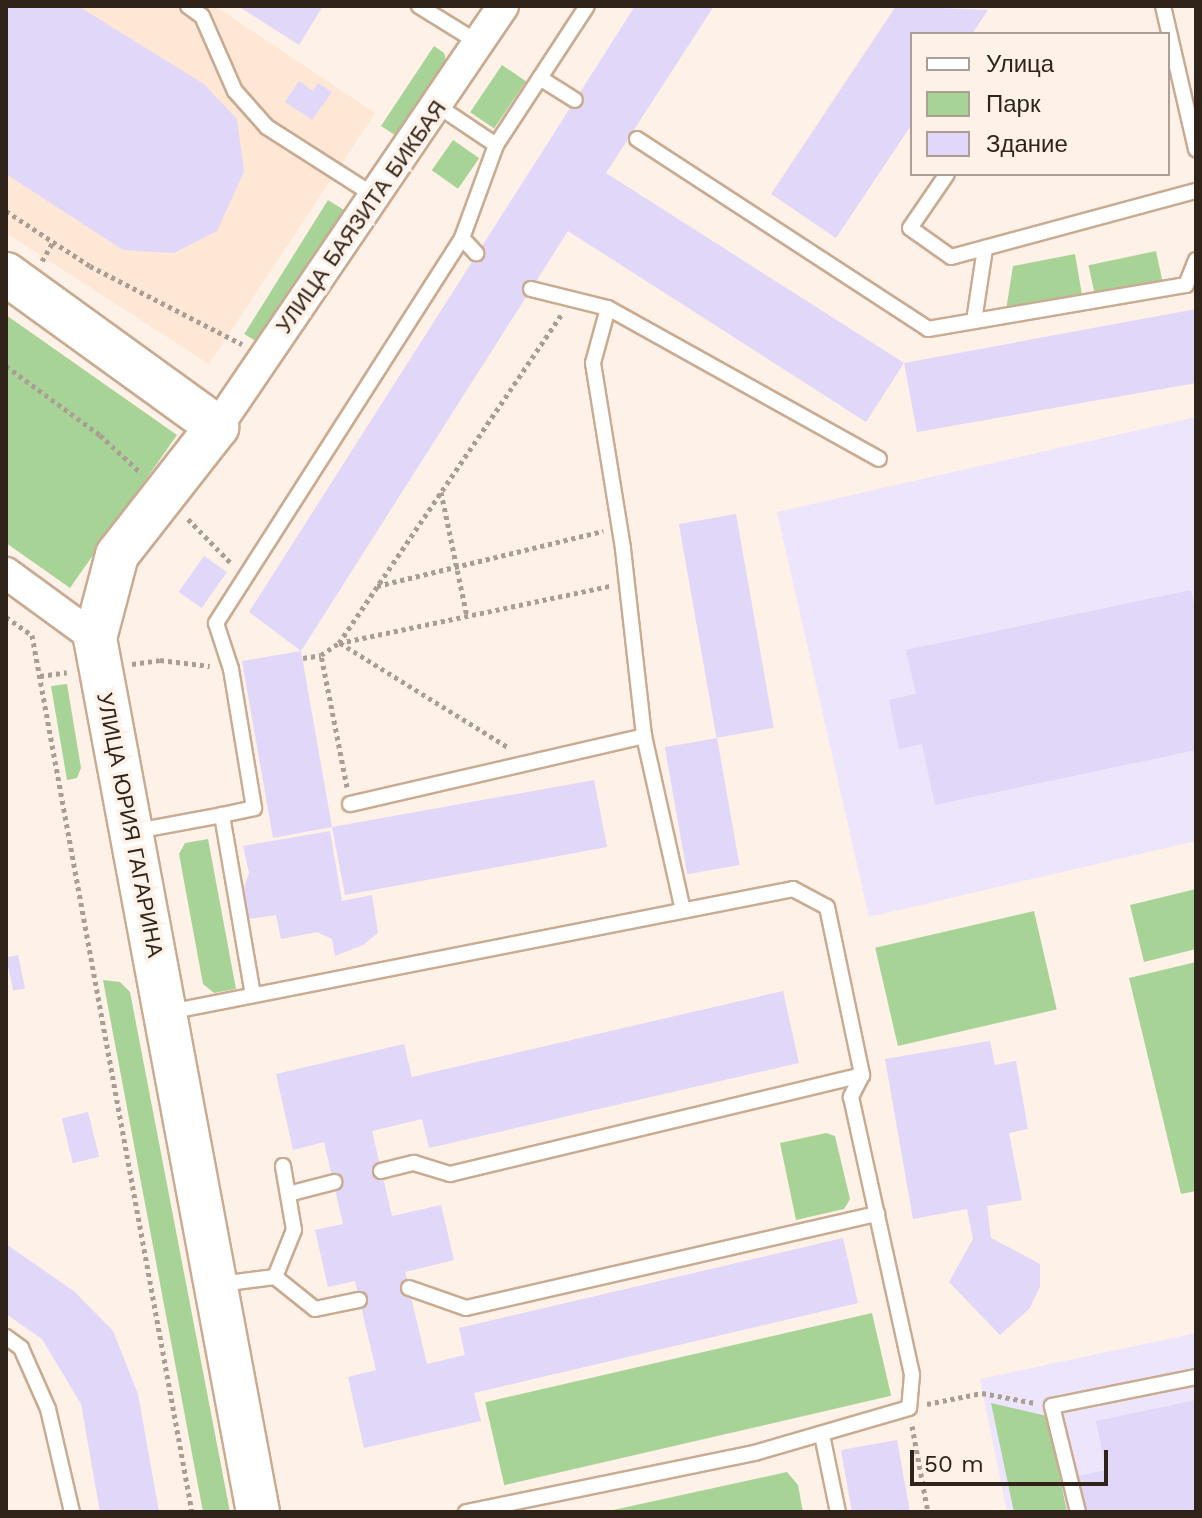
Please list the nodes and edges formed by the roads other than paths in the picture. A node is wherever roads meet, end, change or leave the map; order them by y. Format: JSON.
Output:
{"nodes":[{"id":1,"x":188,"y":6,"type":"edge"},
{"id":2,"x":419,"y":6,"type":"edge"},
{"id":3,"x":503,"y":6,"type":"edge"},
{"id":4,"x":587,"y":6,"type":"edge"},
{"id":5,"x":1163,"y":6,"type":"edge"},
{"id":6,"x":1167,"y":32,"type":"edge"},
{"id":7,"x":479,"y":43,"type":"junction"},
{"id":8,"x":1170,"y":49,"type":"edge"},
{"id":9,"x":540,"y":78,"type":"junction"},
{"id":10,"x":575,"y":100,"type":"dead end"},
{"id":11,"x":438,"y":106,"type":"junction"},
{"id":12,"x":637,"y":139,"type":"dead end"},
{"id":13,"x":496,"y":145,"type":"junction"},
{"id":14,"x":1196,"y":149,"type":"edge"},
{"id":15,"x":946,"y":176,"type":"edge"},
{"id":16,"x":1196,"y":191,"type":"edge"},
{"id":17,"x":375,"y":196,"type":"junction"},
{"id":18,"x":462,"y":238,"type":"junction"},
{"id":19,"x":985,"y":248,"type":"junction"},
{"id":20,"x":476,"y":253,"type":"dead end"},
{"id":21,"x":1196,"y":260,"type":"edge"},
{"id":22,"x":6,"y":274,"type":"edge"},
{"id":23,"x":531,"y":289,"type":"dead end"},
{"id":24,"x":608,"y":308,"type":"junction"},
{"id":25,"x":974,"y":321,"type":"junction"},
{"id":26,"x":217,"y":427,"type":"junction"},
{"id":27,"x":879,"y":459,"type":"dead end"},
{"id":28,"x":6,"y":573,"type":"edge"},
{"id":29,"x":95,"y":638,"type":"junction"},
{"id":30,"x":644,"y":736,"type":"junction"},
{"id":31,"x":350,"y":804,"type":"road end"},
{"id":32,"x":222,"y":815,"type":"junction"},
{"id":33,"x":132,"y":832,"type":"junction"},
{"id":34,"x":683,"y":910,"type":"junction"},
{"id":35,"x":253,"y":995,"type":"junction"},
{"id":36,"x":165,"y":1012,"type":"junction"},
{"id":37,"x":862,"y":1075,"type":"junction"},
{"id":38,"x":283,"y":1166,"type":"dead end"},
{"id":39,"x":381,"y":1171,"type":"dead end"},
{"id":40,"x":334,"y":1182,"type":"dead end"},
{"id":41,"x":288,"y":1194,"type":"junction"},
{"id":42,"x":877,"y":1214,"type":"junction"},
{"id":43,"x":275,"y":1277,"type":"junction"},
{"id":44,"x":216,"y":1285,"type":"junction"},
{"id":45,"x":409,"y":1288,"type":"dead end"},
{"id":46,"x":359,"y":1300,"type":"dead end"},
{"id":47,"x":6,"y":1337,"type":"edge"},
{"id":48,"x":1196,"y":1377,"type":"edge"},
{"id":49,"x":822,"y":1435,"type":"junction"},
{"id":50,"x":72,"y":1512,"type":"edge"},
{"id":51,"x":258,"y":1512,"type":"edge"},
{"id":52,"x":466,"y":1512,"type":"edge"},
{"id":53,"x":838,"y":1512,"type":"edge"},
{"id":54,"x":1078,"y":1512,"type":"edge"}],
"edges":[{"from":1,"to":17,"type":"lane"},
{"from":2,"to":7,"type":"lane"},
{"from":3,"to":7,"type":"street","name":"УЛИЦА БАЯЗИТА БИКБАЯ"},
{"from":4,"to":9,"type":"lane"},
{"from":5,"to":6,"type":"lane"},
{"from":7,"to":11,"type":"street","name":"УЛИЦА БАЯЗИТА БИКБАЯ"},
{"from":8,"to":14,"type":"lane"},
{"from":9,"to":10,"type":"lane"},
{"from":9,"to":13,"type":"lane"},
{"from":11,"to":13,"type":"lane"},
{"from":11,"to":17,"type":"street","name":"УЛИЦА БАЯЗИТА БИКБАЯ"},
{"from":12,"to":25,"type":"lane"},
{"from":13,"to":18,"type":"lane"},
{"from":15,"to":19,"type":"lane"},
{"from":16,"to":19,"type":"lane"},
{"from":17,"to":26,"type":"street","name":"УЛИЦА БАЯЗИТА БИКБАЯ"},
{"from":18,"to":20,"type":"lane"},
{"from":18,"to":32,"type":"lane"},
{"from":19,"to":25,"type":"lane"},
{"from":21,"to":25,"type":"lane"},
{"from":22,"to":26,"type":"main road"},
{"from":23,"to":24,"type":"lane"},
{"from":24,"to":27,"type":"lane"},
{"from":24,"to":30,"type":"lane"},
{"from":26,"to":29,"type":"main road","name":"УЛИЦА ЮРИЯ ГАГАРИНА"},
{"from":28,"to":29,"type":"street"},
{"from":29,"to":33,"type":"main road","name":"УЛИЦА ЮРИЯ ГАГАРИНА"},
{"from":30,"to":31,"type":"lane"},
{"from":30,"to":34,"type":"lane"},
{"from":32,"to":33,"type":"lane"},
{"from":32,"to":35,"type":"lane"},
{"from":33,"to":36,"type":"main road","name":"УЛИЦА ЮРИЯ ГАГАРИНА"},
{"from":34,"to":35,"type":"lane"},
{"from":34,"to":37,"type":"lane"},
{"from":35,"to":36,"type":"lane"},
{"from":36,"to":44,"type":"main road","name":"УЛИЦА ЮРИЯ ГАГАРИНА"},
{"from":37,"to":39,"type":"lane"},
{"from":37,"to":42,"type":"lane"},
{"from":38,"to":41,"type":"lane"},
{"from":40,"to":41,"type":"lane"},
{"from":41,"to":43,"type":"lane"},
{"from":42,"to":45,"type":"lane"},
{"from":42,"to":49,"type":"lane"},
{"from":43,"to":44,"type":"lane"},
{"from":43,"to":46,"type":"lane"},
{"from":44,"to":51,"type":"main road","name":"УЛИЦА ЮРИЯ ГАГАРИНА"},
{"from":47,"to":50,"type":"lane"},
{"from":48,"to":54,"type":"lane"},
{"from":49,"to":52,"type":"lane"},
{"from":49,"to":53,"type":"lane"}]}
